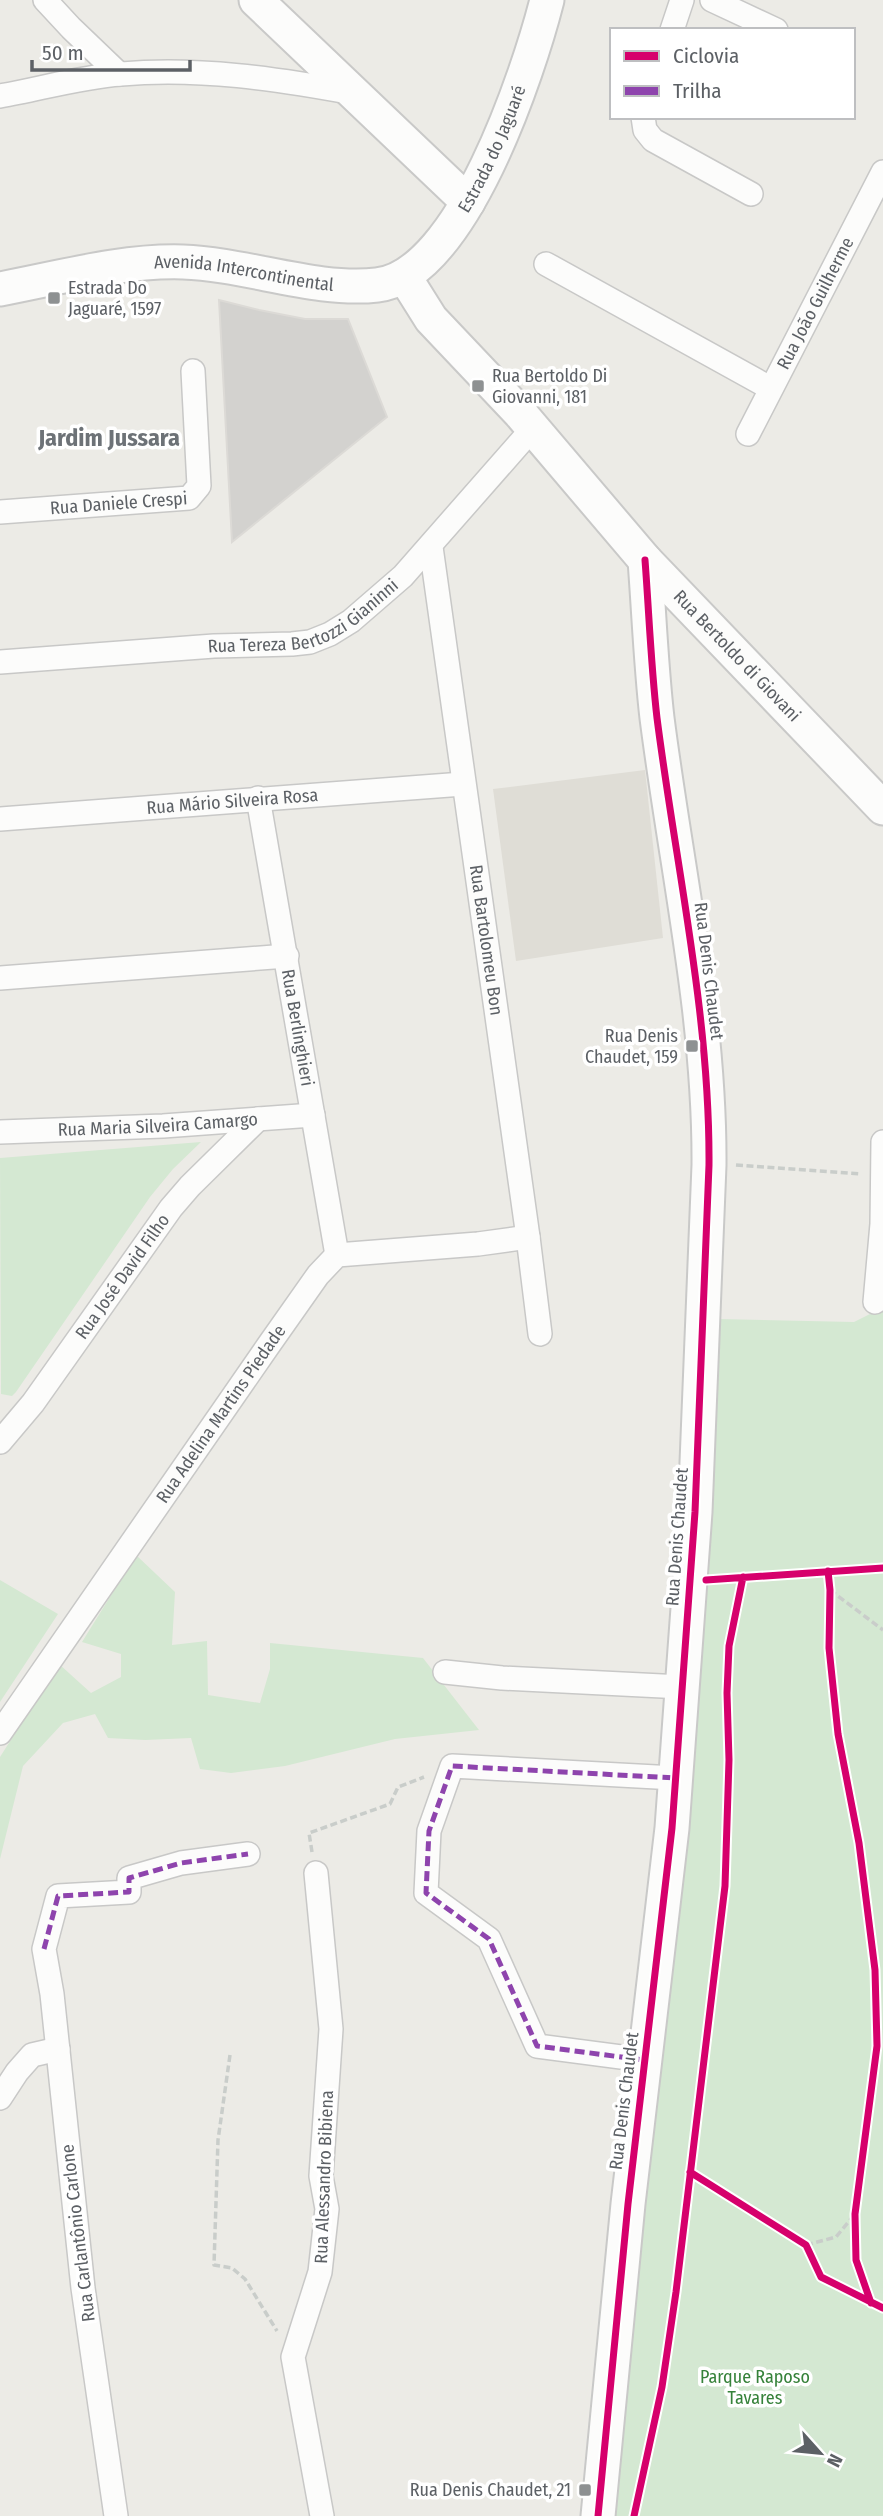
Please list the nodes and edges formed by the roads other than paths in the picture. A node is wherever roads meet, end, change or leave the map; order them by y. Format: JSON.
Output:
{"nodes":[{"id":1,"x":45,"y":0,"type":"edge"},
{"id":2,"x":256,"y":0,"type":"edge"},
{"id":3,"x":682,"y":0,"type":"edge"},
{"id":4,"x":712,"y":0,"type":"edge"},
{"id":5,"x":545,"y":1,"type":"edge"},
{"id":6,"x":673,"y":28,"type":"edge"},
{"id":7,"x":772,"y":28,"type":"edge"},
{"id":8,"x":119,"y":74,"type":"junction"},
{"id":9,"x":354,"y":93,"type":"junction"},
{"id":10,"x":0,"y":96,"type":"edge"},
{"id":11,"x":643,"y":119,"type":"edge"},
{"id":12,"x":883,"y":172,"type":"edge"},
{"id":13,"x":751,"y":194,"type":"dead end"},
{"id":14,"x":468,"y":202,"type":"junction"},
{"id":15,"x":546,"y":264,"type":"dead end"},
{"id":16,"x":404,"y":276,"type":"junction"},
{"id":17,"x":0,"y":289,"type":"edge"},
{"id":18,"x":193,"y":371,"type":"dead end"},
{"id":19,"x":771,"y":388,"type":"junction"},
{"id":20,"x":533,"y":428,"type":"junction"},
{"id":21,"x":748,"y":435,"type":"dead end"},
{"id":22,"x":0,"y":512,"type":"edge"},
{"id":23,"x":431,"y":547,"type":"junction"},
{"id":24,"x":645,"y":560,"type":"junction"},
{"id":25,"x":0,"y":662,"type":"edge"},
{"id":26,"x":463,"y":784,"type":"junction"},
{"id":27,"x":258,"y":798,"type":"junction"},
{"id":28,"x":883,"y":808,"type":"edge"},
{"id":29,"x":0,"y":819,"type":"edge"},
{"id":30,"x":287,"y":956,"type":"junction"},
{"id":31,"x":0,"y":978,"type":"edge"},
{"id":32,"x":313,"y":1115,"type":"junction"},
{"id":33,"x":258,"y":1119,"type":"junction"},
{"id":34,"x":0,"y":1132,"type":"edge"},
{"id":35,"x":883,"y":1142,"type":"edge"},
{"id":36,"x":882,"y":1175,"type":"edge"},
{"id":37,"x":882,"y":1224,"type":"edge"},
{"id":38,"x":528,"y":1237,"type":"junction"},
{"id":39,"x":337,"y":1255,"type":"junction"},
{"id":40,"x":875,"y":1302,"type":"dead end"},
{"id":41,"x":540,"y":1334,"type":"dead end"},
{"id":42,"x":0,"y":1442,"type":"edge"},
{"id":43,"x":445,"y":1672,"type":"dead end"},
{"id":44,"x":682,"y":1687,"type":"junction"},
{"id":45,"x":0,"y":1733,"type":"edge"},
{"id":46,"x":675,"y":1778,"type":"junction"},
{"id":47,"x":248,"y":1854,"type":"dead end"},
{"id":48,"x":316,"y":1873,"type":"road end"},
{"id":49,"x":58,"y":2049,"type":"junction"},
{"id":50,"x":644,"y":2060,"type":"junction"},
{"id":51,"x":0,"y":2098,"type":"edge"},
{"id":52,"x":116,"y":2516,"type":"edge"},
{"id":53,"x":322,"y":2516,"type":"edge"},
{"id":54,"x":598,"y":2516,"type":"edge"}],
"edges":[{"from":1,"to":8,"type":"street"},
{"from":2,"to":9,"type":"street"},
{"from":3,"to":6,"type":"street"},
{"from":4,"to":7,"type":"street"},
{"from":5,"to":14,"type":"street","name":"Estrada do Jaguaré"},
{"from":8,"to":9,"type":"street"},
{"from":8,"to":10,"type":"street"},
{"from":9,"to":14,"type":"street"},
{"from":11,"to":13,"type":"street"},
{"from":12,"to":19,"type":"street","name":"Rua João Guilherme"},
{"from":14,"to":16,"type":"street","name":"Estrada do Jaguaré"},
{"from":15,"to":19,"type":"street"},
{"from":16,"to":17,"type":"street","name":"Avenida Intercontinental"},
{"from":16,"to":20,"type":"street","name":"Rua Bertoldo di Giovani"},
{"from":18,"to":22,"type":"street","name":"Rua Daniele Crespi"},
{"from":19,"to":21,"type":"street","name":"Rua João Guilherme"},
{"from":20,"to":23,"type":"street","name":"Rua Tereza Bertozzi Gianinni"},
{"from":20,"to":24,"type":"street","name":"Rua Bertoldo di Giovani"},
{"from":23,"to":25,"type":"street","name":"Rua Tereza Bertozzi Gianinni"},
{"from":23,"to":26,"type":"street","name":"Rua Bartolomeu Bon"},
{"from":24,"to":28,"type":"street","name":"Rua Bertoldo di Giovani"},
{"from":24,"to":44,"type":"street","name":"Rua Denis Chaudet"},
{"from":26,"to":27,"type":"street","name":"Rua Mário Silveira Rosa"},
{"from":26,"to":38,"type":"street","name":"Rua Bartolomeu Bon"},
{"from":27,"to":29,"type":"street","name":"Rua Mário Silveira Rosa"},
{"from":27,"to":30,"type":"street","name":"Rua Berlinghieri"},
{"from":30,"to":31,"type":"street"},
{"from":30,"to":32,"type":"street","name":"Rua Berlinghieri"},
{"from":32,"to":33,"type":"street","name":"Rua Maria Silveira Camargo"},
{"from":32,"to":39,"type":"street","name":"Rua Berlinghieri"},
{"from":33,"to":34,"type":"street","name":"Rua Maria Silveira Camargo"},
{"from":33,"to":42,"type":"street","name":"Rua José David Filho"},
{"from":35,"to":36,"type":"street"},
{"from":36,"to":37,"type":"street"},
{"from":37,"to":40,"type":"street"},
{"from":38,"to":39,"type":"street"},
{"from":38,"to":41,"type":"street","name":"Rua Bartolomeu Bon"},
{"from":39,"to":45,"type":"street","name":"Rua Adelina Martins Piedade"},
{"from":43,"to":44,"type":"street"},
{"from":44,"to":46,"type":"street","name":"Rua Denis Chaudet"},
{"from":46,"to":50,"type":"street","name":"Rua Denis Chaudet"},
{"from":46,"to":50,"type":"street"},
{"from":47,"to":49,"type":"street","name":"Rua Carlantônio Carlone"},
{"from":48,"to":53,"type":"street","name":"Rua Alessandro Bibiena"},
{"from":49,"to":51,"type":"street"},
{"from":49,"to":52,"type":"street","name":"Rua Carlantônio Carlone"},
{"from":50,"to":54,"type":"street","name":"Rua Denis Chaudet"}]}
